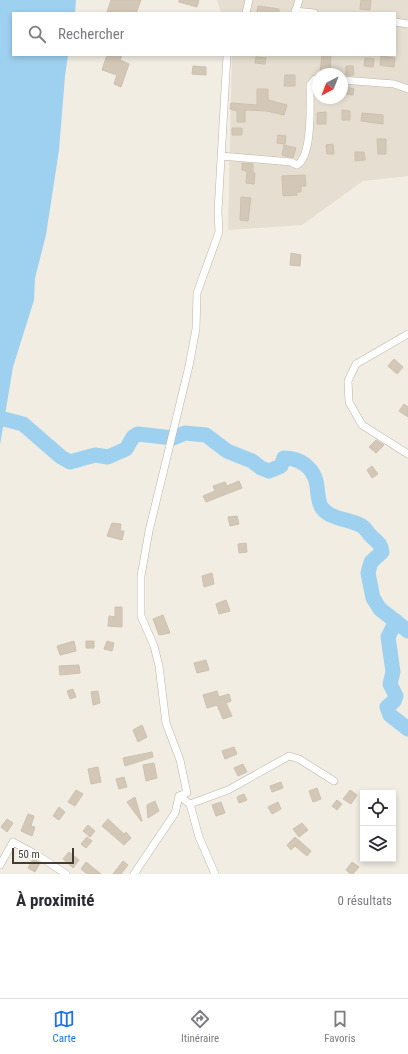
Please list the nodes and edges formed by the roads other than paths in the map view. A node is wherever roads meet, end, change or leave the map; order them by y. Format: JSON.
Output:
{"nodes":[{"id":1,"x":249,"y":0,"type":"edge"},
{"id":2,"x":299,"y":0,"type":"edge"},
{"id":3,"x":246,"y":12,"type":"edge"},
{"id":4,"x":295,"y":12,"type":"edge"},
{"id":5,"x":396,"y":22,"type":"edge"},
{"id":6,"x":408,"y":24,"type":"edge"},
{"id":7,"x":227,"y":56,"type":"edge"},
{"id":8,"x":348,"y":80,"type":"edge"},
{"id":9,"x":312,"y":83,"type":"edge"},
{"id":10,"x":408,"y":89,"type":"edge"},
{"id":11,"x":221,"y":156,"type":"junction"},
{"id":12,"x":408,"y":334,"type":"edge"},
{"id":13,"x":408,"y":454,"type":"edge"},
{"id":14,"x":334,"y":781,"type":"dead end"},
{"id":15,"x":179,"y":796,"type":"junction"},
{"id":16,"x":190,"y":804,"type":"junction"},
{"id":17,"x":0,"y":865,"type":"edge"},
{"id":18,"x":55,"y":871,"type":"edge"},
{"id":19,"x":66,"y":874,"type":"edge"},
{"id":20,"x":134,"y":874,"type":"edge"},
{"id":21,"x":215,"y":874,"type":"edge"}],
"edges":[{"from":1,"to":3,"type":"street"},
{"from":2,"to":4,"type":"street"},
{"from":5,"to":6,"type":"street"},
{"from":7,"to":11,"type":"street"},
{"from":8,"to":10,"type":"street"},
{"from":9,"to":11,"type":"street"},
{"from":11,"to":15,"type":"street"},
{"from":12,"to":13,"type":"street"},
{"from":14,"to":16,"type":"street"},
{"from":15,"to":16,"type":"street"},
{"from":15,"to":20,"type":"street"},
{"from":16,"to":21,"type":"street"},
{"from":17,"to":18,"type":"street"},
{"from":18,"to":19,"type":"street"}]}
